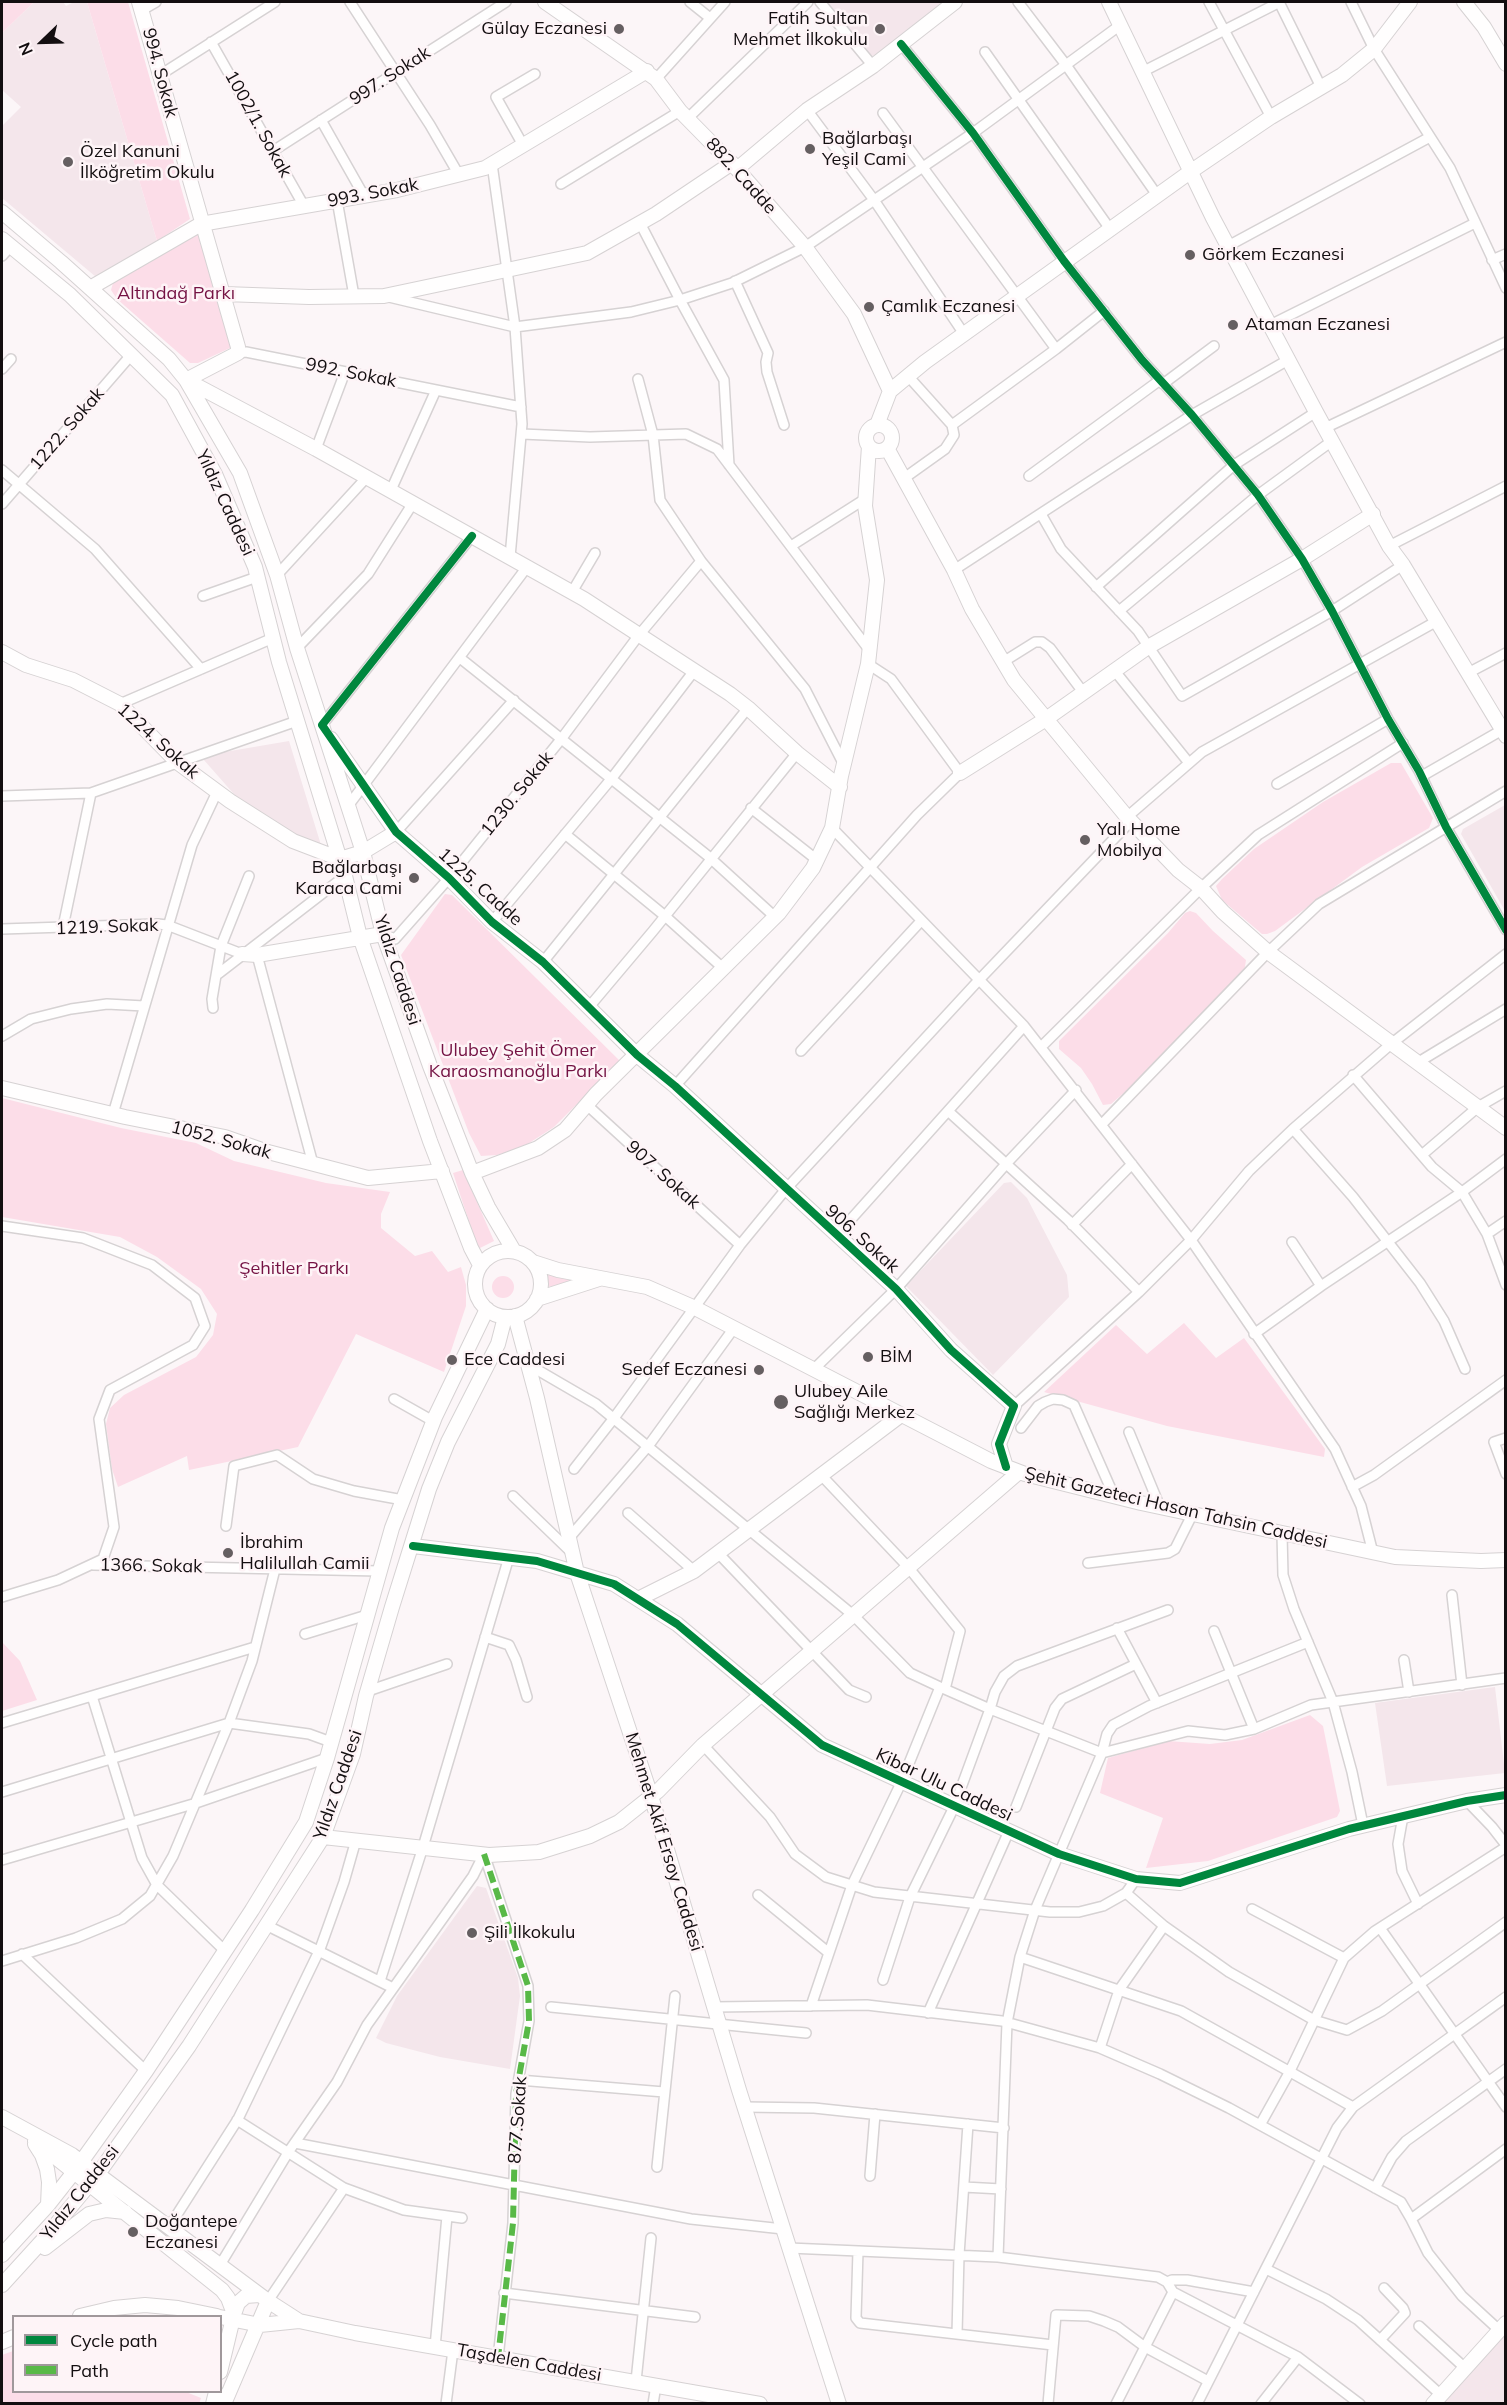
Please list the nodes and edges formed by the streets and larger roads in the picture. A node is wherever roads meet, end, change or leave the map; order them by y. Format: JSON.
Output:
{"nodes":[{"id":1,"x":156,"y":2,"type":"edge"},
{"id":2,"x":275,"y":2,"type":"edge"},
{"id":3,"x":350,"y":2,"type":"edge"},
{"id":4,"x":506,"y":2,"type":"edge"},
{"id":5,"x":690,"y":2,"type":"edge"},
{"id":6,"x":725,"y":2,"type":"edge"},
{"id":7,"x":808,"y":2,"type":"edge"},
{"id":8,"x":820,"y":2,"type":"edge"},
{"id":9,"x":955,"y":2,"type":"edge"},
{"id":10,"x":1018,"y":2,"type":"edge"},
{"id":11,"x":1109,"y":2,"type":"edge"},
{"id":12,"x":1209,"y":2,"type":"edge"},
{"id":13,"x":1279,"y":2,"type":"edge"},
{"id":14,"x":1351,"y":2,"type":"edge"},
{"id":15,"x":1410,"y":2,"type":"edge"},
{"id":16,"x":1464,"y":2,"type":"edge"},
{"id":17,"x":553,"y":3,"type":"edge"},
{"id":18,"x":141,"y":6,"type":"edge"},
{"id":19,"x":711,"y":18,"type":"junction"},
{"id":20,"x":1119,"y":26,"type":"junction"},
{"id":21,"x":1224,"y":30,"type":"junction"},
{"id":22,"x":212,"y":42,"type":"junction"},
{"id":23,"x":901,"y":44,"type":"junction"},
{"id":24,"x":1374,"y":49,"type":"junction"},
{"id":25,"x":985,"y":52,"type":"dead end"},
{"id":26,"x":1506,"y":64,"type":"edge"},
{"id":27,"x":1066,"y":65,"type":"junction"},
{"id":28,"x":873,"y":66,"type":"junction"},
{"id":29,"x":1142,"y":72,"type":"junction"},
{"id":30,"x":396,"y":73,"type":"junction"},
{"id":31,"x":535,"y":74,"type":"dead end"},
{"id":32,"x":160,"y":75,"type":"junction"},
{"id":33,"x":652,"y":75,"type":"junction"},
{"id":34,"x":1322,"y":87,"type":"junction"},
{"id":35,"x":1017,"y":100,"type":"junction"},
{"id":36,"x":807,"y":110,"type":"junction"},
{"id":37,"x":883,"y":113,"type":"dead end"},
{"id":38,"x":684,"y":115,"type":"junction"},
{"id":39,"x":1271,"y":117,"type":"junction"},
{"id":40,"x":321,"y":120,"type":"junction"},
{"id":41,"x":973,"y":133,"type":"junction"},
{"id":42,"x":1430,"y":137,"type":"junction"},
{"id":43,"x":523,"y":146,"type":"junction"},
{"id":44,"x":273,"y":151,"type":"junction"},
{"id":45,"x":492,"y":164,"type":"junction"},
{"id":46,"x":734,"y":166,"type":"junction"},
{"id":47,"x":922,"y":167,"type":"junction"},
{"id":48,"x":1190,"y":172,"type":"junction"},
{"id":49,"x":459,"y":175,"type":"junction"},
{"id":50,"x":561,"y":184,"type":"dead end"},
{"id":51,"x":1157,"y":195,"type":"junction"},
{"id":52,"x":364,"y":196,"type":"junction"},
{"id":53,"x":337,"y":200,"type":"junction"},
{"id":54,"x":874,"y":200,"type":"junction"},
{"id":55,"x":304,"y":206,"type":"junction"},
{"id":56,"x":2,"y":212,"type":"edge"},
{"id":57,"x":640,"y":223,"type":"junction"},
{"id":58,"x":1475,"y":223,"type":"junction"},
{"id":59,"x":201,"y":224,"type":"junction"},
{"id":60,"x":1110,"y":229,"type":"junction"},
{"id":61,"x":1228,"y":246,"type":"junction"},
{"id":62,"x":4,"y":247,"type":"edge"},
{"id":63,"x":805,"y":247,"type":"junction"},
{"id":64,"x":1506,"y":254,"type":"edge"},
{"id":65,"x":1492,"y":260,"type":"junction"},
{"id":66,"x":1064,"y":261,"type":"junction"},
{"id":67,"x":507,"y":271,"type":"junction"},
{"id":68,"x":735,"y":281,"type":"junction"},
{"id":69,"x":90,"y":288,"type":"junction"},
{"id":70,"x":1506,"y":288,"type":"edge"},
{"id":71,"x":224,"y":294,"type":"junction"},
{"id":72,"x":354,"y":296,"type":"junction"},
{"id":73,"x":384,"y":296,"type":"junction"},
{"id":74,"x":1015,"y":296,"type":"junction"},
{"id":75,"x":680,"y":300,"type":"junction"},
{"id":76,"x":1104,"y":311,"type":"junction"},
{"id":77,"x":1270,"y":325,"type":"junction"},
{"id":78,"x":515,"y":327,"type":"junction"},
{"id":79,"x":964,"y":334,"type":"junction"},
{"id":80,"x":1506,"y":342,"type":"edge"},
{"id":81,"x":1214,"y":346,"type":"dead end"},
{"id":82,"x":1056,"y":349,"type":"junction"},
{"id":83,"x":238,"y":353,"type":"junction"},
{"id":84,"x":132,"y":354,"type":"junction"},
{"id":85,"x":11,"y":359,"type":"dead end"},
{"id":86,"x":1288,"y":360,"type":"junction"},
{"id":87,"x":2,"y":369,"type":"edge"},
{"id":88,"x":345,"y":372,"type":"junction"},
{"id":89,"x":908,"y":376,"type":"junction"},
{"id":90,"x":638,"y":379,"type":"dead end"},
{"id":91,"x":186,"y":380,"type":"junction"},
{"id":92,"x":1162,"y":382,"type":"junction"},
{"id":93,"x":436,"y":390,"type":"junction"},
{"id":94,"x":890,"y":391,"type":"junction"},
{"id":95,"x":172,"y":395,"type":"junction"},
{"id":96,"x":521,"y":407,"type":"junction"},
{"id":97,"x":1316,"y":412,"type":"junction"},
{"id":98,"x":1192,"y":415,"type":"junction"},
{"id":99,"x":784,"y":425,"type":"dead end"},
{"id":100,"x":877,"y":425,"type":"junction"},
{"id":101,"x":952,"y":425,"type":"junction"},
{"id":102,"x":1325,"y":428,"type":"junction"},
{"id":103,"x":522,"y":434,"type":"junction"},
{"id":104,"x":653,"y":435,"type":"junction"},
{"id":105,"x":1332,"y":441,"type":"junction"},
{"id":106,"x":869,"y":446,"type":"junction"},
{"id":107,"x":887,"y":448,"type":"junction"},
{"id":108,"x":316,"y":449,"type":"junction"},
{"id":109,"x":729,"y":465,"type":"junction"},
{"id":110,"x":1234,"y":465,"type":"junction"},
{"id":111,"x":2,"y":470,"type":"edge"},
{"id":112,"x":1029,"y":476,"type":"dead end"},
{"id":113,"x":367,"y":477,"type":"junction"},
{"id":114,"x":903,"y":480,"type":"junction"},
{"id":115,"x":19,"y":484,"type":"junction"},
{"id":116,"x":1506,"y":486,"type":"edge"},
{"id":117,"x":391,"y":490,"type":"junction"},
{"id":118,"x":1258,"y":495,"type":"junction"},
{"id":119,"x":866,"y":499,"type":"junction"},
{"id":120,"x":413,"y":503,"type":"junction"},
{"id":121,"x":2,"y":504,"type":"edge"},
{"id":122,"x":1041,"y":514,"type":"junction"},
{"id":123,"x":1373,"y":514,"type":"junction"},
{"id":124,"x":472,"y":536,"type":"junction"},
{"id":125,"x":791,"y":546,"type":"junction"},
{"id":126,"x":1389,"y":546,"type":"junction"},
{"id":127,"x":596,"y":553,"type":"dead end"},
{"id":128,"x":510,"y":557,"type":"junction"},
{"id":129,"x":1302,"y":559,"type":"junction"},
{"id":130,"x":701,"y":561,"type":"junction"},
{"id":131,"x":1403,"y":565,"type":"junction"},
{"id":132,"x":527,"y":567,"type":"junction"},
{"id":133,"x":954,"y":570,"type":"junction"},
{"id":134,"x":277,"y":575,"type":"junction"},
{"id":135,"x":257,"y":577,"type":"junction"},
{"id":136,"x":1096,"y":586,"type":"junction"},
{"id":137,"x":572,"y":592,"type":"junction"},
{"id":138,"x":203,"y":596,"type":"dead end"},
{"id":139,"x":1119,"y":611,"type":"junction"},
{"id":140,"x":1332,"y":611,"type":"junction"},
{"id":141,"x":1437,"y":621,"type":"junction"},
{"id":142,"x":639,"y":635,"type":"junction"},
{"id":143,"x":273,"y":638,"type":"junction"},
{"id":144,"x":1148,"y":646,"type":"junction"},
{"id":145,"x":297,"y":648,"type":"junction"},
{"id":146,"x":2,"y":652,"type":"edge"},
{"id":147,"x":1506,"y":653,"type":"edge"},
{"id":148,"x":460,"y":657,"type":"junction"},
{"id":149,"x":869,"y":657,"type":"junction"},
{"id":150,"x":1003,"y":662,"type":"junction"},
{"id":151,"x":1360,"y":665,"type":"junction"},
{"id":152,"x":201,"y":669,"type":"junction"},
{"id":153,"x":1114,"y":670,"type":"junction"},
{"id":154,"x":694,"y":671,"type":"junction"},
{"id":155,"x":1468,"y":673,"type":"junction"},
{"id":156,"x":1083,"y":692,"type":"junction"},
{"id":157,"x":514,"y":700,"type":"junction"},
{"id":158,"x":120,"y":704,"type":"junction"},
{"id":159,"x":748,"y":708,"type":"junction"},
{"id":160,"x":1046,"y":719,"type":"junction"},
{"id":161,"x":1388,"y":719,"type":"junction"},
{"id":162,"x":297,"y":721,"type":"junction"},
{"id":163,"x":322,"y":725,"type":"junction"},
{"id":164,"x":1504,"y":733,"type":"edge"},
{"id":165,"x":562,"y":738,"type":"junction"},
{"id":166,"x":1403,"y":742,"type":"junction"},
{"id":167,"x":797,"y":753,"type":"junction"},
{"id":168,"x":177,"y":762,"type":"junction"},
{"id":169,"x":1189,"y":763,"type":"junction"},
{"id":170,"x":844,"y":765,"type":"junction"},
{"id":171,"x":960,"y":773,"type":"junction"},
{"id":172,"x":1422,"y":776,"type":"junction"},
{"id":173,"x":612,"y":778,"type":"junction"},
{"id":174,"x":364,"y":784,"type":"junction"},
{"id":175,"x":1276,"y":784,"type":"dead end"},
{"id":176,"x":840,"y":787,"type":"junction"},
{"id":177,"x":1506,"y":791,"type":"edge"},
{"id":178,"x":217,"y":792,"type":"junction"},
{"id":179,"x":91,"y":793,"type":"junction"},
{"id":180,"x":2,"y":796,"type":"edge"},
{"id":181,"x":348,"y":806,"type":"junction"},
{"id":182,"x":751,"y":808,"type":"junction"},
{"id":183,"x":661,"y":817,"type":"junction"},
{"id":184,"x":1129,"y":819,"type":"junction"},
{"id":185,"x":1446,"y":827,"type":"junction"},
{"id":186,"x":832,"y":828,"type":"junction"},
{"id":187,"x":396,"y":832,"type":"junction"},
{"id":188,"x":565,"y":834,"type":"junction"},
{"id":189,"x":363,"y":852,"type":"junction"},
{"id":190,"x":711,"y":858,"type":"junction"},
{"id":191,"x":340,"y":860,"type":"junction"},
{"id":192,"x":817,"y":860,"type":"junction"},
{"id":193,"x":871,"y":869,"type":"junction"},
{"id":194,"x":615,"y":874,"type":"junction"},
{"id":195,"x":249,"y":876,"type":"dead end"},
{"id":196,"x":345,"y":876,"type":"junction"},
{"id":197,"x":449,"y":878,"type":"junction"},
{"id":198,"x":1201,"y":888,"type":"junction"},
{"id":199,"x":665,"y":916,"type":"junction"},
{"id":200,"x":775,"y":917,"type":"junction"},
{"id":201,"x":921,"y":921,"type":"junction"},
{"id":202,"x":492,"y":922,"type":"junction"},
{"id":203,"x":166,"y":925,"type":"junction"},
{"id":204,"x":63,"y":927,"type":"junction"},
{"id":205,"x":2,"y":929,"type":"edge"},
{"id":206,"x":1506,"y":930,"type":"edge"},
{"id":207,"x":383,"y":934,"type":"junction"},
{"id":208,"x":360,"y":937,"type":"junction"},
{"id":209,"x":221,"y":946,"type":"junction"},
{"id":210,"x":1269,"y":952,"type":"junction"},
{"id":211,"x":243,"y":954,"type":"junction"},
{"id":212,"x":1506,"y":954,"type":"edge"},
{"id":213,"x":257,"y":955,"type":"junction"},
{"id":214,"x":543,"y":962,"type":"junction"},
{"id":215,"x":724,"y":969,"type":"junction"},
{"id":216,"x":218,"y":974,"type":"junction"},
{"id":217,"x":978,"y":981,"type":"junction"},
{"id":218,"x":144,"y":1006,"type":"junction"},
{"id":219,"x":589,"y":1007,"type":"junction"},
{"id":220,"x":213,"y":1008,"type":"dead end"},
{"id":221,"x":1506,"y":1009,"type":"edge"},
{"id":222,"x":1024,"y":1026,"type":"junction"},
{"id":223,"x":2,"y":1036,"type":"edge"},
{"id":224,"x":1391,"y":1044,"type":"junction"},
{"id":225,"x":1041,"y":1047,"type":"junction"},
{"id":226,"x":801,"y":1051,"type":"dead end"},
{"id":227,"x":637,"y":1055,"type":"junction"},
{"id":228,"x":1417,"y":1063,"type":"junction"},
{"id":229,"x":1353,"y":1076,"type":"junction"},
{"id":230,"x":675,"y":1086,"type":"junction"},
{"id":231,"x":2,"y":1088,"type":"edge"},
{"id":232,"x":1076,"y":1090,"type":"junction"},
{"id":233,"x":1506,"y":1091,"type":"edge"},
{"id":234,"x":587,"y":1105,"type":"junction"},
{"id":235,"x":1478,"y":1107,"type":"junction"},
{"id":236,"x":948,"y":1111,"type":"junction"},
{"id":237,"x":113,"y":1114,"type":"junction"},
{"id":238,"x":1102,"y":1124,"type":"junction"},
{"id":239,"x":1506,"y":1128,"type":"edge"},
{"id":240,"x":1293,"y":1129,"type":"junction"},
{"id":241,"x":1423,"y":1154,"type":"junction"},
{"id":242,"x":1506,"y":1159,"type":"edge"},
{"id":243,"x":313,"y":1164,"type":"junction"},
{"id":244,"x":1006,"y":1164,"type":"junction"},
{"id":245,"x":1132,"y":1164,"type":"junction"},
{"id":246,"x":442,"y":1171,"type":"junction"},
{"id":247,"x":472,"y":1173,"type":"junction"},
{"id":248,"x":786,"y":1189,"type":"junction"},
{"id":249,"x":1462,"y":1192,"type":"junction"},
{"id":250,"x":1506,"y":1221,"type":"edge"},
{"id":251,"x":1072,"y":1225,"type":"junction"},
{"id":252,"x":2,"y":1226,"type":"edge"},
{"id":253,"x":1487,"y":1234,"type":"junction"},
{"id":254,"x":836,"y":1236,"type":"junction"},
{"id":255,"x":1191,"y":1240,"type":"junction"},
{"id":256,"x":1390,"y":1241,"type":"junction"},
{"id":257,"x":1292,"y":1242,"type":"dead end"},
{"id":258,"x":740,"y":1245,"type":"junction"},
{"id":259,"x":514,"y":1251,"type":"junction"},
{"id":260,"x":533,"y":1262,"type":"junction"},
{"id":261,"x":480,"y":1265,"type":"junction"},
{"id":262,"x":601,"y":1278,"type":"junction"},
{"id":263,"x":1321,"y":1286,"type":"junction"},
{"id":264,"x":1506,"y":1286,"type":"edge"},
{"id":265,"x":897,"y":1289,"type":"junction"},
{"id":266,"x":1139,"y":1292,"type":"junction"},
{"id":267,"x":537,"y":1299,"type":"junction"},
{"id":268,"x":693,"y":1307,"type":"junction"},
{"id":269,"x":487,"y":1309,"type":"junction"},
{"id":270,"x":510,"y":1316,"type":"junction"},
{"id":271,"x":734,"y":1328,"type":"junction"},
{"id":272,"x":1254,"y":1334,"type":"junction"},
{"id":273,"x":528,"y":1365,"type":"junction"},
{"id":274,"x":1465,"y":1369,"type":"dead end"},
{"id":275,"x":813,"y":1370,"type":"junction"},
{"id":276,"x":1506,"y":1380,"type":"edge"},
{"id":277,"x":394,"y":1399,"type":"dead end"},
{"id":278,"x":1014,"y":1406,"type":"junction"},
{"id":279,"x":901,"y":1415,"type":"junction"},
{"id":280,"x":614,"y":1418,"type":"junction"},
{"id":281,"x":433,"y":1421,"type":"junction"},
{"id":282,"x":1021,"y":1428,"type":"dead end"},
{"id":283,"x":1129,"y":1432,"type":"dead end"},
{"id":284,"x":1506,"y":1438,"type":"edge"},
{"id":285,"x":649,"y":1445,"type":"junction"},
{"id":286,"x":574,"y":1469,"type":"dead end"},
{"id":287,"x":1013,"y":1469,"type":"junction"},
{"id":288,"x":1506,"y":1474,"type":"edge"},
{"id":289,"x":822,"y":1476,"type":"junction"},
{"id":290,"x":1352,"y":1487,"type":"junction"},
{"id":291,"x":513,"y":1496,"type":"dead end"},
{"id":292,"x":1114,"y":1496,"type":"junction"},
{"id":293,"x":403,"y":1500,"type":"junction"},
{"id":294,"x":1160,"y":1506,"type":"junction"},
{"id":295,"x":628,"y":1513,"type":"dead end"},
{"id":296,"x":1193,"y":1513,"type":"junction"},
{"id":297,"x":225,"y":1526,"type":"dead end"},
{"id":298,"x":748,"y":1530,"type":"junction"},
{"id":299,"x":1282,"y":1534,"type":"junction"},
{"id":300,"x":569,"y":1538,"type":"junction"},
{"id":301,"x":413,"y":1545,"type":"junction"},
{"id":302,"x":718,"y":1553,"type":"junction"},
{"id":303,"x":1373,"y":1553,"type":"junction"},
{"id":304,"x":573,"y":1554,"type":"junction"},
{"id":305,"x":509,"y":1557,"type":"junction"},
{"id":306,"x":1506,"y":1560,"type":"edge"},
{"id":307,"x":1088,"y":1563,"type":"dead end"},
{"id":308,"x":89,"y":1565,"type":"junction"},
{"id":309,"x":908,"y":1567,"type":"junction"},
{"id":310,"x":275,"y":1569,"type":"junction"},
{"id":311,"x":379,"y":1571,"type":"junction"},
{"id":312,"x":694,"y":1571,"type":"junction"},
{"id":313,"x":577,"y":1573,"type":"junction"},
{"id":314,"x":1452,"y":1595,"type":"dead end"},
{"id":315,"x":2,"y":1597,"type":"edge"},
{"id":316,"x":638,"y":1599,"type":"junction"},
{"id":317,"x":1168,"y":1610,"type":"dead end"},
{"id":318,"x":367,"y":1615,"type":"junction"},
{"id":319,"x":853,"y":1615,"type":"junction"},
{"id":320,"x":1117,"y":1629,"type":"junction"},
{"id":321,"x":1215,"y":1631,"type":"dead end"},
{"id":322,"x":305,"y":1634,"type":"dead end"},
{"id":323,"x":485,"y":1637,"type":"junction"},
{"id":324,"x":1308,"y":1642,"type":"junction"},
{"id":325,"x":255,"y":1647,"type":"junction"},
{"id":326,"x":811,"y":1650,"type":"junction"},
{"id":327,"x":1404,"y":1660,"type":"dead end"},
{"id":328,"x":447,"y":1664,"type":"dead end"},
{"id":329,"x":1136,"y":1664,"type":"junction"},
{"id":330,"x":1232,"y":1673,"type":"junction"},
{"id":331,"x":1506,"y":1678,"type":"edge"},
{"id":332,"x":1462,"y":1685,"type":"junction"},
{"id":333,"x":942,"y":1688,"type":"junction"},
{"id":334,"x":368,"y":1691,"type":"junction"},
{"id":335,"x":1409,"y":1692,"type":"junction"},
{"id":336,"x":762,"y":1694,"type":"junction"},
{"id":337,"x":92,"y":1696,"type":"junction"},
{"id":338,"x":527,"y":1697,"type":"dead end"},
{"id":339,"x":866,"y":1697,"type":"dead end"},
{"id":340,"x":1333,"y":1702,"type":"junction"},
{"id":341,"x":1158,"y":1703,"type":"junction"},
{"id":342,"x":990,"y":1709,"type":"junction"},
{"id":343,"x":2,"y":1723,"type":"edge"},
{"id":344,"x":229,"y":1723,"type":"junction"},
{"id":345,"x":1254,"y":1729,"type":"junction"},
{"id":346,"x":1045,"y":1731,"type":"junction"},
{"id":347,"x":331,"y":1742,"type":"junction"},
{"id":348,"x":704,"y":1745,"type":"junction"},
{"id":349,"x":1102,"y":1753,"type":"junction"},
{"id":350,"x":112,"y":1758,"type":"junction"},
{"id":351,"x":327,"y":1758,"type":"junction"},
{"id":352,"x":901,"y":1783,"type":"junction"},
{"id":353,"x":2,"y":1792,"type":"edge"},
{"id":354,"x":1506,"y":1795,"type":"edge"},
{"id":355,"x":651,"y":1796,"type":"junction"},
{"id":356,"x":1467,"y":1801,"type":"junction"},
{"id":357,"x":193,"y":1804,"type":"junction"},
{"id":358,"x":954,"y":1807,"type":"junction"},
{"id":359,"x":1016,"y":1807,"type":"dead end"},
{"id":360,"x":1403,"y":1816,"type":"junction"},
{"id":361,"x":131,"y":1822,"type":"junction"},
{"id":362,"x":1363,"y":1826,"type":"junction"},
{"id":363,"x":1009,"y":1831,"type":"junction"},
{"id":364,"x":323,"y":1837,"type":"junction"},
{"id":365,"x":356,"y":1840,"type":"junction"},
{"id":366,"x":1506,"y":1846,"type":"edge"},
{"id":367,"x":423,"y":1847,"type":"junction"},
{"id":368,"x":484,"y":1854,"type":"junction"},
{"id":369,"x":1059,"y":1854,"type":"junction"},
{"id":370,"x":2,"y":1860,"type":"edge"},
{"id":371,"x":1136,"y":1879,"type":"junction"},
{"id":372,"x":157,"y":1885,"type":"junction"},
{"id":373,"x":852,"y":1885,"type":"junction"},
{"id":374,"x":1126,"y":1893,"type":"junction"},
{"id":375,"x":758,"y":1895,"type":"dead end"},
{"id":376,"x":910,"y":1897,"type":"junction"},
{"id":377,"x":975,"y":1904,"type":"junction"},
{"id":378,"x":1418,"y":1904,"type":"junction"},
{"id":379,"x":1252,"y":1909,"type":"dead end"},
{"id":380,"x":1035,"y":1910,"type":"junction"},
{"id":381,"x":1506,"y":1922,"type":"edge"},
{"id":382,"x":268,"y":1926,"type":"junction"},
{"id":383,"x":1164,"y":1926,"type":"junction"},
{"id":384,"x":1380,"y":1928,"type":"junction"},
{"id":385,"x":225,"y":1951,"type":"junction"},
{"id":386,"x":319,"y":1952,"type":"junction"},
{"id":387,"x":829,"y":1953,"type":"junction"},
{"id":388,"x":22,"y":1954,"type":"junction"},
{"id":389,"x":1020,"y":1957,"type":"junction"},
{"id":390,"x":1344,"y":1958,"type":"junction"},
{"id":391,"x":2,"y":1961,"type":"edge"},
{"id":392,"x":883,"y":1980,"type":"dead end"},
{"id":393,"x":380,"y":1981,"type":"junction"},
{"id":394,"x":1419,"y":1984,"type":"junction"},
{"id":395,"x":393,"y":1988,"type":"junction"},
{"id":396,"x":1119,"y":1990,"type":"junction"},
{"id":397,"x":675,"y":1996,"type":"dead end"},
{"id":398,"x":1506,"y":1997,"type":"edge"},
{"id":399,"x":811,"y":2006,"type":"junction"},
{"id":400,"x":551,"y":2007,"type":"dead end"},
{"id":401,"x":714,"y":2007,"type":"junction"},
{"id":402,"x":928,"y":2013,"type":"junction"},
{"id":403,"x":672,"y":2020,"type":"junction"},
{"id":404,"x":1314,"y":2020,"type":"junction"},
{"id":405,"x":1007,"y":2022,"type":"junction"},
{"id":406,"x":719,"y":2025,"type":"junction"},
{"id":407,"x":806,"y":2033,"type":"dead end"},
{"id":408,"x":1454,"y":2034,"type":"junction"},
{"id":409,"x":1100,"y":2048,"type":"junction"},
{"id":410,"x":1506,"y":2069,"type":"edge"},
{"id":411,"x":146,"y":2071,"type":"junction"},
{"id":412,"x":1290,"y":2073,"type":"junction"},
{"id":413,"x":519,"y":2080,"type":"junction"},
{"id":414,"x":1488,"y":2082,"type":"junction"},
{"id":415,"x":664,"y":2092,"type":"junction"},
{"id":416,"x":744,"y":2107,"type":"junction"},
{"id":417,"x":1353,"y":2107,"type":"junction"},
{"id":418,"x":1506,"y":2107,"type":"edge"},
{"id":419,"x":875,"y":2115,"type":"junction"},
{"id":420,"x":2,"y":2117,"type":"edge"},
{"id":421,"x":237,"y":2120,"type":"junction"},
{"id":422,"x":968,"y":2124,"type":"junction"},
{"id":423,"x":1260,"y":2125,"type":"junction"},
{"id":424,"x":1004,"y":2128,"type":"junction"},
{"id":425,"x":26,"y":2134,"type":"junction"},
{"id":426,"x":292,"y":2147,"type":"junction"},
{"id":427,"x":1506,"y":2149,"type":"edge"},
{"id":428,"x":1322,"y":2159,"type":"junction"},
{"id":429,"x":78,"y":2167,"type":"junction"},
{"id":430,"x":657,"y":2167,"type":"dead end"},
{"id":431,"x":870,"y":2176,"type":"dead end"},
{"id":432,"x":94,"y":2179,"type":"junction"},
{"id":433,"x":514,"y":2184,"type":"junction"},
{"id":434,"x":964,"y":2187,"type":"junction"},
{"id":435,"x":344,"y":2188,"type":"junction"},
{"id":436,"x":1375,"y":2188,"type":"junction"},
{"id":437,"x":1001,"y":2189,"type":"junction"},
{"id":438,"x":48,"y":2205,"type":"junction"},
{"id":439,"x":126,"y":2212,"type":"junction"},
{"id":440,"x":447,"y":2216,"type":"junction"},
{"id":441,"x":462,"y":2218,"type":"dead end"},
{"id":442,"x":1411,"y":2219,"type":"junction"},
{"id":443,"x":169,"y":2228,"type":"junction"},
{"id":444,"x":783,"y":2229,"type":"junction"},
{"id":445,"x":651,"y":2238,"type":"dead end"},
{"id":446,"x":789,"y":2248,"type":"junction"},
{"id":447,"x":858,"y":2251,"type":"junction"},
{"id":448,"x":2,"y":2255,"type":"edge"},
{"id":449,"x":959,"y":2255,"type":"junction"},
{"id":450,"x":998,"y":2257,"type":"junction"},
{"id":451,"x":220,"y":2265,"type":"junction"},
{"id":452,"x":1266,"y":2269,"type":"junction"},
{"id":453,"x":4,"y":2282,"type":"edge"},
{"id":454,"x":1167,"y":2282,"type":"junction"},
{"id":455,"x":1384,"y":2288,"type":"dead end"},
{"id":456,"x":1173,"y":2292,"type":"junction"},
{"id":457,"x":1254,"y":2292,"type":"junction"},
{"id":458,"x":504,"y":2293,"type":"junction"},
{"id":459,"x":264,"y":2298,"type":"junction"},
{"id":460,"x":644,"y":2311,"type":"junction"},
{"id":461,"x":84,"y":2315,"type":"edge"},
{"id":462,"x":215,"y":2315,"type":"edge"},
{"id":463,"x":226,"y":2317,"type":"edge"},
{"id":464,"x":695,"y":2317,"type":"dead end"},
{"id":465,"x":299,"y":2321,"type":"junction"},
{"id":466,"x":260,"y":2325,"type":"junction"},
{"id":467,"x":1237,"y":2325,"type":"junction"},
{"id":468,"x":1419,"y":2326,"type":"dead end"},
{"id":469,"x":1502,"y":2326,"type":"edge"},
{"id":470,"x":957,"y":2334,"type":"junction"},
{"id":471,"x":1380,"y":2340,"type":"junction"},
{"id":472,"x":1053,"y":2345,"type":"junction"},
{"id":473,"x":435,"y":2347,"type":"junction"},
{"id":474,"x":1145,"y":2347,"type":"junction"},
{"id":475,"x":453,"y":2350,"type":"junction"},
{"id":476,"x":222,"y":2354,"type":"edge"},
{"id":477,"x":1298,"y":2357,"type":"junction"},
{"id":478,"x":498,"y":2358,"type":"junction"},
{"id":479,"x":826,"y":2364,"type":"junction"},
{"id":480,"x":1465,"y":2368,"type":"junction"},
{"id":481,"x":636,"y":2381,"type":"junction"},
{"id":482,"x":1208,"y":2381,"type":"junction"},
{"id":483,"x":656,"y":2385,"type":"junction"},
{"id":484,"x":1437,"y":2399,"type":"edge"},
{"id":485,"x":224,"y":2403,"type":"edge"},
{"id":486,"x":446,"y":2403,"type":"edge"},
{"id":487,"x":653,"y":2403,"type":"edge"},
{"id":488,"x":755,"y":2403,"type":"edge"},
{"id":489,"x":829,"y":2403,"type":"edge"},
{"id":490,"x":839,"y":2403,"type":"edge"},
{"id":491,"x":1048,"y":2403,"type":"edge"},
{"id":492,"x":1116,"y":2403,"type":"edge"},
{"id":493,"x":1197,"y":2403,"type":"edge"},
{"id":494,"x":1261,"y":2403,"type":"edge"},
{"id":495,"x":1360,"y":2403,"type":"edge"}],
"edges":[{"from":1,"to":18,"type":"street"},
{"from":2,"to":22,"type":"street"},
{"from":3,"to":30,"type":"street"},
{"from":4,"to":30,"type":"street","name":"997. Sokak"},
{"from":5,"to":19,"type":"street"},
{"from":6,"to":19,"type":"street"},
{"from":7,"to":38,"type":"street"},
{"from":8,"to":28,"type":"street"},
{"from":9,"to":23,"type":"street"},
{"from":10,"to":27,"type":"street"},
{"from":11,"to":20,"type":"street"},
{"from":12,"to":21,"type":"street"},
{"from":13,"to":21,"type":"street"},
{"from":13,"to":34,"type":"street"},
{"from":14,"to":24,"type":"street"},
{"from":15,"to":24,"type":"street"},
{"from":16,"to":26,"type":"street"},
{"from":17,"to":33,"type":"street","name":"882. Cadde"},
{"from":18,"to":32,"type":"street","name":"994. Sokak"},
{"from":19,"to":33,"type":"street"},
{"from":20,"to":27,"type":"street"},
{"from":20,"to":29,"type":"street"},
{"from":21,"to":29,"type":"street"},
{"from":21,"to":39,"type":"street"},
{"from":22,"to":32,"type":"street"},
{"from":22,"to":44,"type":"street","name":"1002/1. Sokak"},
{"from":23,"to":28,"type":"street"},
{"from":23,"to":41,"type":"street"},
{"from":24,"to":34,"type":"street"},
{"from":24,"to":42,"type":"street"},
{"from":25,"to":35,"type":"street"},
{"from":27,"to":35,"type":"street"},
{"from":27,"to":51,"type":"street"},
{"from":28,"to":36,"type":"street"},
{"from":29,"to":48,"type":"street"},
{"from":30,"to":40,"type":"street","name":"997. Sokak"},
{"from":30,"to":49,"type":"street"},
{"from":31,"to":43,"type":"street"},
{"from":32,"to":59,"type":"street","name":"994. Sokak"},
{"from":33,"to":38,"type":"street","name":"882. Cadde"},
{"from":33,"to":43,"type":"street","name":"993. Sokak"},
{"from":34,"to":39,"type":"street"},
{"from":35,"to":41,"type":"street"},
{"from":35,"to":60,"type":"street"},
{"from":36,"to":46,"type":"street"},
{"from":36,"to":54,"type":"street"},
{"from":37,"to":47,"type":"street"},
{"from":38,"to":46,"type":"street","name":"882. Cadde"},
{"from":38,"to":50,"type":"street"},
{"from":39,"to":48,"type":"street"},
{"from":40,"to":44,"type":"street","name":"997. Sokak"},
{"from":40,"to":52,"type":"street"},
{"from":41,"to":47,"type":"street"},
{"from":41,"to":66,"type":"street"},
{"from":42,"to":58,"type":"street"},
{"from":42,"to":61,"type":"street"},
{"from":43,"to":45,"type":"street","name":"993. Sokak"},
{"from":44,"to":55,"type":"street","name":"1002/1. Sokak"},
{"from":45,"to":49,"type":"street","name":"993. Sokak"},
{"from":45,"to":67,"type":"street"},
{"from":46,"to":57,"type":"street"},
{"from":46,"to":63,"type":"street","name":"882. Cadde"},
{"from":47,"to":54,"type":"street"},
{"from":47,"to":74,"type":"street"},
{"from":48,"to":51,"type":"street"},
{"from":48,"to":61,"type":"street"},
{"from":49,"to":52,"type":"street","name":"993. Sokak"},
{"from":51,"to":60,"type":"street"},
{"from":52,"to":53,"type":"street","name":"993. Sokak"},
{"from":53,"to":55,"type":"street","name":"993. Sokak"},
{"from":53,"to":72,"type":"street"},
{"from":54,"to":63,"type":"street"},
{"from":54,"to":79,"type":"street"},
{"from":55,"to":59,"type":"street","name":"993. Sokak"},
{"from":56,"to":69,"type":"street"},
{"from":57,"to":67,"type":"street"},
{"from":57,"to":75,"type":"street"},
{"from":58,"to":65,"type":"street"},
{"from":58,"to":77,"type":"street"},
{"from":59,"to":69,"type":"street","name":"993. Sokak"},
{"from":59,"to":71,"type":"street","name":"994. Sokak"},
{"from":60,"to":66,"type":"street"},
{"from":61,"to":77,"type":"street"},
{"from":62,"to":84,"type":"street","name":"Yıldız Caddesi"},
{"from":63,"to":68,"type":"street"},
{"from":63,"to":94,"type":"street","name":"882. Cadde"},
{"from":64,"to":65,"type":"street"},
{"from":65,"to":70,"type":"street"},
{"from":66,"to":74,"type":"street"},
{"from":66,"to":76,"type":"street"},
{"from":67,"to":73,"type":"street"},
{"from":67,"to":78,"type":"street"},
{"from":68,"to":75,"type":"street"},
{"from":68,"to":99,"type":"street"},
{"from":69,"to":91,"type":"street"},
{"from":71,"to":72,"type":"street"},
{"from":71,"to":83,"type":"street","name":"994. Sokak"},
{"from":72,"to":73,"type":"street"},
{"from":73,"to":78,"type":"street"},
{"from":74,"to":79,"type":"street"},
{"from":74,"to":82,"type":"street"},
{"from":75,"to":78,"type":"street"},
{"from":75,"to":109,"type":"street"},
{"from":76,"to":82,"type":"street"},
{"from":76,"to":92,"type":"street"},
{"from":77,"to":86,"type":"street"},
{"from":78,"to":96,"type":"street"},
{"from":79,"to":89,"type":"street"},
{"from":80,"to":102,"type":"street"},
{"from":81,"to":92,"type":"street"},
{"from":82,"to":101,"type":"street"},
{"from":83,"to":88,"type":"street","name":"992. Sokak"},
{"from":83,"to":91,"type":"street"},
{"from":84,"to":95,"type":"street","name":"Yıldız Caddesi"},
{"from":84,"to":115,"type":"street","name":"1222. Sokak"},
{"from":85,"to":87,"type":"street"},
{"from":86,"to":97,"type":"street"},
{"from":86,"to":98,"type":"street"},
{"from":88,"to":93,"type":"street","name":"992. Sokak"},
{"from":88,"to":108,"type":"street"},
{"from":89,"to":94,"type":"street"},
{"from":89,"to":101,"type":"street"},
{"from":90,"to":104,"type":"street"},
{"from":91,"to":95,"type":"street"},
{"from":91,"to":108,"type":"street"},
{"from":91,"to":134,"type":"street","name":"Yıldız Caddesi"},
{"from":92,"to":98,"type":"street"},
{"from":92,"to":112,"type":"street"},
{"from":93,"to":96,"type":"street","name":"992. Sokak"},
{"from":93,"to":117,"type":"street"},
{"from":94,"to":100,"type":"street"},
{"from":95,"to":135,"type":"street","name":"Yıldız Caddesi"},
{"from":96,"to":103,"type":"street"},
{"from":97,"to":102,"type":"street"},
{"from":97,"to":110,"type":"street"},
{"from":98,"to":110,"type":"street"},
{"from":98,"to":122,"type":"street"},
{"from":100,"to":106,"type":"street"},
{"from":100,"to":107,"type":"street"},
{"from":101,"to":114,"type":"street"},
{"from":102,"to":105,"type":"street"},
{"from":103,"to":104,"type":"street"},
{"from":103,"to":128,"type":"street"},
{"from":104,"to":109,"type":"street"},
{"from":104,"to":130,"type":"street"},
{"from":105,"to":118,"type":"street"},
{"from":105,"to":123,"type":"street"},
{"from":106,"to":107,"type":"street"},
{"from":106,"to":119,"type":"street"},
{"from":107,"to":114,"type":"street"},
{"from":108,"to":113,"type":"street"},
{"from":109,"to":125,"type":"street"},
{"from":110,"to":118,"type":"street"},
{"from":110,"to":136,"type":"street"},
{"from":111,"to":115,"type":"street"},
{"from":113,"to":117,"type":"street"},
{"from":113,"to":134,"type":"street"},
{"from":114,"to":133,"type":"street"},
{"from":115,"to":121,"type":"street","name":"1222. Sokak"},
{"from":115,"to":152,"type":"street"},
{"from":116,"to":126,"type":"street"},
{"from":117,"to":120,"type":"street"},
{"from":118,"to":129,"type":"street"},
{"from":118,"to":139,"type":"street"},
{"from":119,"to":125,"type":"street"},
{"from":119,"to":149,"type":"street"},
{"from":120,"to":124,"type":"street"},
{"from":120,"to":145,"type":"street"},
{"from":122,"to":133,"type":"street"},
{"from":122,"to":136,"type":"street"},
{"from":123,"to":126,"type":"street"},
{"from":123,"to":129,"type":"street"},
{"from":124,"to":128,"type":"street"},
{"from":124,"to":163,"type":"street"},
{"from":125,"to":149,"type":"street"},
{"from":126,"to":131,"type":"street"},
{"from":127,"to":137,"type":"street"},
{"from":128,"to":132,"type":"street"},
{"from":129,"to":140,"type":"street"},
{"from":129,"to":144,"type":"street"},
{"from":130,"to":142,"type":"street","name":"1230. Sokak"},
{"from":130,"to":170,"type":"street"},
{"from":131,"to":140,"type":"street"},
{"from":131,"to":141,"type":"street"},
{"from":132,"to":137,"type":"street"},
{"from":132,"to":148,"type":"street"},
{"from":133,"to":150,"type":"street"},
{"from":134,"to":145,"type":"street","name":"Yıldız Caddesi"},
{"from":135,"to":138,"type":"street"},
{"from":135,"to":143,"type":"street","name":"Yıldız Caddesi"},
{"from":136,"to":139,"type":"street"},
{"from":137,"to":142,"type":"street"},
{"from":139,"to":144,"type":"street"},
{"from":140,"to":144,"type":"street"},
{"from":140,"to":151,"type":"street"},
{"from":141,"to":151,"type":"street"},
{"from":141,"to":155,"type":"street"},
{"from":142,"to":154,"type":"street"},
{"from":142,"to":165,"type":"street","name":"1230. Sokak"},
{"from":143,"to":152,"type":"street"},
{"from":143,"to":162,"type":"street","name":"Yıldız Caddesi"},
{"from":144,"to":153,"type":"street"},
{"from":145,"to":163,"type":"street","name":"Yıldız Caddesi"},
{"from":146,"to":158,"type":"street","name":"1224. Sokak"},
{"from":147,"to":155,"type":"street"},
{"from":148,"to":157,"type":"street"},
{"from":148,"to":174,"type":"street"},
{"from":149,"to":170,"type":"street"},
{"from":149,"to":171,"type":"street"},
{"from":150,"to":156,"type":"street"},
{"from":150,"to":160,"type":"street"},
{"from":151,"to":161,"type":"street"},
{"from":151,"to":169,"type":"street"},
{"from":152,"to":158,"type":"street"},
{"from":153,"to":156,"type":"street"},
{"from":153,"to":169,"type":"street"},
{"from":154,"to":159,"type":"street"},
{"from":154,"to":173,"type":"street"},
{"from":155,"to":164,"type":"street"},
{"from":156,"to":160,"type":"street"},
{"from":157,"to":165,"type":"street"},
{"from":157,"to":187,"type":"street"},
{"from":158,"to":168,"type":"street","name":"1224. Sokak"},
{"from":159,"to":167,"type":"street"},
{"from":159,"to":183,"type":"street"},
{"from":160,"to":171,"type":"street"},
{"from":160,"to":184,"type":"street"},
{"from":161,"to":166,"type":"street"},
{"from":161,"to":175,"type":"street"},
{"from":162,"to":168,"type":"street"},
{"from":162,"to":191,"type":"street","name":"Yıldız Caddesi"},
{"from":163,"to":174,"type":"street","name":"1225. Cadde"},
{"from":163,"to":181,"type":"street","name":"Yıldız Caddesi"},
{"from":164,"to":172,"type":"street"},
{"from":165,"to":173,"type":"street"},
{"from":165,"to":197,"type":"street","name":"1230. Sokak"},
{"from":166,"to":172,"type":"street"},
{"from":166,"to":198,"type":"street"},
{"from":167,"to":176,"type":"street"},
{"from":167,"to":182,"type":"street"},
{"from":168,"to":178,"type":"street","name":"1224. Sokak"},
{"from":168,"to":179,"type":"street"},
{"from":169,"to":184,"type":"street"},
{"from":170,"to":176,"type":"street"},
{"from":171,"to":193,"type":"street"},
{"from":172,"to":185,"type":"street"},
{"from":173,"to":183,"type":"street"},
{"from":173,"to":188,"type":"street"},
{"from":174,"to":181,"type":"street"},
{"from":174,"to":187,"type":"street","name":"1225. Cadde"},
{"from":176,"to":186,"type":"street"},
{"from":177,"to":185,"type":"street"},
{"from":178,"to":191,"type":"street","name":"1224. Sokak"},
{"from":178,"to":203,"type":"street"},
{"from":179,"to":180,"type":"street"},
{"from":179,"to":204,"type":"street"},
{"from":181,"to":189,"type":"street","name":"Yıldız Caddesi"},
{"from":182,"to":190,"type":"street"},
{"from":182,"to":192,"type":"street"},
{"from":183,"to":190,"type":"street"},
{"from":183,"to":194,"type":"street"},
{"from":184,"to":198,"type":"street"},
{"from":184,"to":217,"type":"street"},
{"from":185,"to":206,"type":"street"},
{"from":185,"to":210,"type":"street"},
{"from":186,"to":192,"type":"street"},
{"from":186,"to":193,"type":"street"},
{"from":187,"to":189,"type":"street"},
{"from":187,"to":197,"type":"street","name":"1225. Cadde"},
{"from":188,"to":194,"type":"street"},
{"from":188,"to":202,"type":"street"},
{"from":189,"to":191,"type":"street"},
{"from":189,"to":207,"type":"street","name":"Yıldız Caddesi"},
{"from":190,"to":199,"type":"street"},
{"from":190,"to":200,"type":"street"},
{"from":191,"to":196,"type":"street","name":"Yıldız Caddesi"},
{"from":192,"to":200,"type":"street"},
{"from":193,"to":201,"type":"street"},
{"from":193,"to":230,"type":"street"},
{"from":194,"to":199,"type":"street"},
{"from":194,"to":214,"type":"street"},
{"from":195,"to":209,"type":"street"},
{"from":196,"to":208,"type":"street","name":"Yıldız Caddesi"},
{"from":196,"to":211,"type":"street"},
{"from":197,"to":202,"type":"street","name":"1225. Cadde"},
{"from":197,"to":207,"type":"street","name":"1230. Sokak"},
{"from":198,"to":210,"type":"street"},
{"from":198,"to":225,"type":"street"},
{"from":199,"to":215,"type":"street"},
{"from":199,"to":219,"type":"street"},
{"from":200,"to":215,"type":"street"},
{"from":201,"to":217,"type":"street"},
{"from":201,"to":226,"type":"street"},
{"from":202,"to":214,"type":"street","name":"1225. Cadde"},
{"from":203,"to":204,"type":"street","name":"1219. Sokak"},
{"from":203,"to":209,"type":"street","name":"1219. Sokak"},
{"from":203,"to":218,"type":"street"},
{"from":204,"to":205,"type":"street","name":"1219. Sokak"},
{"from":207,"to":208,"type":"street"},
{"from":207,"to":247,"type":"street","name":"Yıldız Caddesi"},
{"from":208,"to":213,"type":"street"},
{"from":208,"to":246,"type":"street","name":"Yıldız Caddesi"},
{"from":209,"to":211,"type":"street","name":"1219. Sokak"},
{"from":209,"to":216,"type":"street"},
{"from":210,"to":224,"type":"street"},
{"from":210,"to":238,"type":"street"},
{"from":211,"to":213,"type":"street"},
{"from":211,"to":216,"type":"street"},
{"from":212,"to":224,"type":"street"},
{"from":213,"to":243,"type":"street"},
{"from":214,"to":219,"type":"street","name":"1225. Cadde"},
{"from":215,"to":227,"type":"street"},
{"from":216,"to":220,"type":"street"},
{"from":217,"to":222,"type":"street"},
{"from":217,"to":248,"type":"street"},
{"from":218,"to":223,"type":"street"},
{"from":218,"to":237,"type":"street"},
{"from":219,"to":227,"type":"street","name":"1225. Cadde"},
{"from":221,"to":228,"type":"street"},
{"from":222,"to":225,"type":"street"},
{"from":222,"to":236,"type":"street"},
{"from":224,"to":228,"type":"street"},
{"from":224,"to":229,"type":"street"},
{"from":225,"to":232,"type":"street"},
{"from":227,"to":230,"type":"street","name":"906. Sokak"},
{"from":227,"to":234,"type":"street"},
{"from":228,"to":235,"type":"street"},
{"from":229,"to":240,"type":"street"},
{"from":229,"to":241,"type":"street"},
{"from":230,"to":248,"type":"street","name":"906. Sokak"},
{"from":231,"to":237,"type":"street","name":"1052. Sokak"},
{"from":232,"to":238,"type":"street"},
{"from":232,"to":244,"type":"street"},
{"from":233,"to":235,"type":"street"},
{"from":234,"to":247,"type":"street"},
{"from":234,"to":258,"type":"street","name":"907. Sokak"},
{"from":235,"to":239,"type":"street"},
{"from":235,"to":241,"type":"street"},
{"from":236,"to":244,"type":"street"},
{"from":236,"to":254,"type":"street"},
{"from":237,"to":243,"type":"street","name":"1052. Sokak"},
{"from":238,"to":245,"type":"street"},
{"from":240,"to":255,"type":"street"},
{"from":240,"to":256,"type":"street"},
{"from":241,"to":249,"type":"street"},
{"from":242,"to":249,"type":"street"},
{"from":243,"to":246,"type":"street","name":"1052. Sokak"},
{"from":244,"to":251,"type":"street"},
{"from":244,"to":265,"type":"street"},
{"from":245,"to":251,"type":"street"},
{"from":245,"to":255,"type":"street"},
{"from":246,"to":261,"type":"street","name":"Yıldız Caddesi"},
{"from":247,"to":259,"type":"street","name":"Yıldız Caddesi"},
{"from":248,"to":254,"type":"street","name":"906. Sokak"},
{"from":248,"to":258,"type":"street"},
{"from":249,"to":253,"type":"street"},
{"from":249,"to":256,"type":"street"},
{"from":250,"to":253,"type":"street"},
{"from":251,"to":266,"type":"street"},
{"from":252,"to":308,"type":"street"},
{"from":253,"to":264,"type":"street"},
{"from":254,"to":265,"type":"street","name":"906. Sokak"},
{"from":255,"to":266,"type":"street"},
{"from":255,"to":272,"type":"street"},
{"from":256,"to":263,"type":"street"},
{"from":256,"to":274,"type":"street"},
{"from":257,"to":263,"type":"street"},
{"from":258,"to":268,"type":"street"},
{"from":259,"to":260,"type":"street","name":"Yıldız Caddesi"},
{"from":259,"to":261,"type":"street"},
{"from":260,"to":262,"type":"street","name":"Şehit Gazeteci Hasan Tahsin Caddesi"},
{"from":260,"to":267,"type":"street"},
{"from":261,"to":269,"type":"street"},
{"from":262,"to":267,"type":"street","name":"Şehit Gazeteci Hasan Tahsin Caddesi"},
{"from":262,"to":268,"type":"street","name":"Şehit Gazeteci Hasan Tahsin Caddesi"},
{"from":263,"to":272,"type":"street"},
{"from":265,"to":275,"type":"street"},
{"from":265,"to":278,"type":"street","name":"906. Sokak"},
{"from":266,"to":278,"type":"street"},
{"from":267,"to":270,"type":"street"},
{"from":268,"to":271,"type":"street","name":"Şehit Gazeteci Hasan Tahsin Caddesi"},
{"from":268,"to":280,"type":"street"},
{"from":269,"to":270,"type":"street"},
{"from":269,"to":281,"type":"street","name":"Yıldız Caddesi"},
{"from":270,"to":273,"type":"street","name":"Mehmet Akif Ersoy Caddesi"},
{"from":270,"to":301,"type":"street","name":"Yıldız Caddesi"},
{"from":271,"to":275,"type":"street","name":"Şehit Gazeteci Hasan Tahsin Caddesi"},
{"from":271,"to":285,"type":"street"},
{"from":272,"to":290,"type":"street"},
{"from":273,"to":280,"type":"street"},
{"from":273,"to":300,"type":"street","name":"Mehmet Akif Ersoy Caddesi"},
{"from":275,"to":279,"type":"street","name":"Şehit Gazeteci Hasan Tahsin Caddesi"},
{"from":276,"to":290,"type":"street"},
{"from":277,"to":281,"type":"street"},
{"from":278,"to":287,"type":"street"},
{"from":279,"to":287,"type":"street","name":"Şehit Gazeteci Hasan Tahsin Caddesi"},
{"from":279,"to":289,"type":"street"},
{"from":280,"to":285,"type":"street"},
{"from":280,"to":286,"type":"street"},
{"from":281,"to":293,"type":"street","name":"Yıldız Caddesi"},
{"from":282,"to":292,"type":"street"},
{"from":283,"to":294,"type":"street"},
{"from":284,"to":288,"type":"street"},
{"from":285,"to":298,"type":"street"},
{"from":285,"to":300,"type":"street"},
{"from":287,"to":292,"type":"street","name":"Şehit Gazeteci Hasan Tahsin Caddesi"},
{"from":287,"to":309,"type":"street"},
{"from":289,"to":298,"type":"street"},
{"from":289,"to":309,"type":"street"},
{"from":290,"to":303,"type":"street"},
{"from":291,"to":304,"type":"street"},
{"from":292,"to":294,"type":"street","name":"Şehit Gazeteci Hasan Tahsin Caddesi"},
{"from":293,"to":297,"type":"street"},
{"from":293,"to":311,"type":"street","name":"Yıldız Caddesi"},
{"from":294,"to":296,"type":"street","name":"Şehit Gazeteci Hasan Tahsin Caddesi"},
{"from":295,"to":312,"type":"street"},
{"from":296,"to":299,"type":"street","name":"Şehit Gazeteci Hasan Tahsin Caddesi"},
{"from":296,"to":307,"type":"street"},
{"from":298,"to":302,"type":"street"},
{"from":298,"to":319,"type":"street"},
{"from":299,"to":303,"type":"street","name":"Şehit Gazeteci Hasan Tahsin Caddesi"},
{"from":299,"to":324,"type":"street"},
{"from":300,"to":304,"type":"street","name":"Mehmet Akif Ersoy Caddesi"},
{"from":301,"to":305,"type":"street","name":"Kibar Ulu Caddesi"},
{"from":301,"to":334,"type":"street","name":"Yıldız Caddesi"},
{"from":302,"to":312,"type":"street"},
{"from":302,"to":326,"type":"street"},
{"from":303,"to":306,"type":"street","name":"Şehit Gazeteci Hasan Tahsin Caddesi"},
{"from":304,"to":313,"type":"street","name":"Mehmet Akif Ersoy Caddesi"},
{"from":305,"to":313,"type":"street","name":"Kibar Ulu Caddesi"},
{"from":305,"to":323,"type":"street"},
{"from":308,"to":310,"type":"street","name":"1366. Sokak"},
{"from":308,"to":315,"type":"street","name":"1366. Sokak"},
{"from":309,"to":319,"type":"street"},
{"from":309,"to":333,"type":"street"},
{"from":310,"to":311,"type":"street","name":"1366. Sokak"},
{"from":310,"to":325,"type":"street"},
{"from":311,"to":318,"type":"street","name":"Yıldız Caddesi"},
{"from":312,"to":316,"type":"street"},
{"from":313,"to":316,"type":"street","name":"Kibar Ulu Caddesi"},
{"from":313,"to":355,"type":"street","name":"Mehmet Akif Ersoy Caddesi"},
{"from":314,"to":332,"type":"street"},
{"from":316,"to":336,"type":"street","name":"Kibar Ulu Caddesi"},
{"from":317,"to":320,"type":"street"},
{"from":318,"to":322,"type":"street"},
{"from":318,"to":347,"type":"street","name":"Yıldız Caddesi"},
{"from":319,"to":326,"type":"street"},
{"from":319,"to":333,"type":"street"},
{"from":320,"to":329,"type":"street"},
{"from":320,"to":342,"type":"street"},
{"from":321,"to":330,"type":"street"},
{"from":323,"to":338,"type":"street"},
{"from":323,"to":367,"type":"street"},
{"from":324,"to":330,"type":"street"},
{"from":324,"to":340,"type":"street"},
{"from":325,"to":337,"type":"street"},
{"from":325,"to":344,"type":"street"},
{"from":326,"to":336,"type":"street"},
{"from":326,"to":339,"type":"street"},
{"from":327,"to":335,"type":"street"},
{"from":328,"to":334,"type":"street"},
{"from":329,"to":341,"type":"street"},
{"from":329,"to":346,"type":"street"},
{"from":330,"to":341,"type":"street"},
{"from":330,"to":345,"type":"street"},
{"from":331,"to":332,"type":"street"},
{"from":332,"to":335,"type":"street"},
{"from":333,"to":342,"type":"street"},
{"from":333,"to":352,"type":"street"},
{"from":334,"to":364,"type":"street","name":"Yıldız Caddesi"},
{"from":335,"to":340,"type":"street"},
{"from":336,"to":348,"type":"street"},
{"from":336,"to":352,"type":"street","name":"Kibar Ulu Caddesi"},
{"from":337,"to":343,"type":"street"},
{"from":337,"to":350,"type":"street"},
{"from":340,"to":345,"type":"street"},
{"from":340,"to":362,"type":"street"},
{"from":341,"to":349,"type":"street"},
{"from":342,"to":346,"type":"street"},
{"from":342,"to":358,"type":"street"},
{"from":344,"to":347,"type":"street"},
{"from":344,"to":350,"type":"street"},
{"from":344,"to":357,"type":"street"},
{"from":345,"to":349,"type":"street"},
{"from":346,"to":349,"type":"street"},
{"from":346,"to":359,"type":"street"},
{"from":347,"to":351,"type":"street","name":"Yıldız Caddesi"},
{"from":348,"to":355,"type":"street"},
{"from":348,"to":373,"type":"street"},
{"from":349,"to":369,"type":"street"},
{"from":350,"to":353,"type":"street"},
{"from":350,"to":361,"type":"street"},
{"from":351,"to":357,"type":"street"},
{"from":351,"to":385,"type":"street","name":"Yıldız Caddesi"},
{"from":352,"to":358,"type":"street","name":"Kibar Ulu Caddesi"},
{"from":352,"to":373,"type":"street"},
{"from":354,"to":356,"type":"street","name":"Kibar Ulu Caddesi"},
{"from":355,"to":368,"type":"street"},
{"from":355,"to":401,"type":"street","name":"Mehmet Akif Ersoy Caddesi"},
{"from":356,"to":360,"type":"street","name":"Kibar Ulu Caddesi"},
{"from":356,"to":366,"type":"street"},
{"from":357,"to":361,"type":"street"},
{"from":357,"to":372,"type":"street"},
{"from":358,"to":363,"type":"street","name":"Kibar Ulu Caddesi"},
{"from":358,"to":376,"type":"street"},
{"from":360,"to":362,"type":"street","name":"Kibar Ulu Caddesi"},
{"from":360,"to":378,"type":"street"},
{"from":361,"to":370,"type":"street"},
{"from":361,"to":372,"type":"street"},
{"from":362,"to":371,"type":"street","name":"Kibar Ulu Caddesi"},
{"from":363,"to":369,"type":"street","name":"Kibar Ulu Caddesi"},
{"from":363,"to":377,"type":"street"},
{"from":364,"to":365,"type":"street"},
{"from":364,"to":382,"type":"street","name":"Yıldız Caddesi"},
{"from":365,"to":367,"type":"street"},
{"from":365,"to":386,"type":"street"},
{"from":366,"to":378,"type":"street"},
{"from":367,"to":368,"type":"street"},
{"from":367,"to":393,"type":"street"},
{"from":368,"to":395,"type":"street"},
{"from":368,"to":413,"type":"street","name":"877.Sokak"},
{"from":369,"to":371,"type":"street","name":"Kibar Ulu Caddesi"},
{"from":369,"to":380,"type":"street"},
{"from":371,"to":374,"type":"street"},
{"from":372,"to":385,"type":"street"},
{"from":372,"to":388,"type":"street"},
{"from":373,"to":376,"type":"street"},
{"from":373,"to":387,"type":"street"},
{"from":374,"to":380,"type":"street"},
{"from":374,"to":383,"type":"street"},
{"from":375,"to":387,"type":"street"},
{"from":376,"to":377,"type":"street"},
{"from":376,"to":392,"type":"street"},
{"from":377,"to":380,"type":"street"},
{"from":377,"to":402,"type":"street"},
{"from":378,"to":384,"type":"street"},
{"from":379,"to":390,"type":"street"},
{"from":380,"to":389,"type":"street"},
{"from":381,"to":394,"type":"street"},
{"from":382,"to":386,"type":"street"},
{"from":382,"to":432,"type":"street","name":"Yıldız Caddesi"},
{"from":383,"to":396,"type":"street"},
{"from":383,"to":404,"type":"street"},
{"from":384,"to":390,"type":"street"},
{"from":384,"to":394,"type":"street"},
{"from":385,"to":411,"type":"street","name":"Yıldız Caddesi"},
{"from":386,"to":393,"type":"street"},
{"from":386,"to":421,"type":"street"},
{"from":387,"to":399,"type":"street"},
{"from":388,"to":391,"type":"street"},
{"from":388,"to":411,"type":"street"},
{"from":389,"to":396,"type":"street"},
{"from":389,"to":405,"type":"street"},
{"from":390,"to":404,"type":"street"},
{"from":393,"to":395,"type":"street"},
{"from":394,"to":404,"type":"street"},
{"from":394,"to":408,"type":"street"},
{"from":395,"to":426,"type":"street"},
{"from":396,"to":409,"type":"street"},
{"from":396,"to":412,"type":"street"},
{"from":397,"to":403,"type":"street"},
{"from":398,"to":408,"type":"street"},
{"from":399,"to":401,"type":"street"},
{"from":399,"to":402,"type":"street"},
{"from":400,"to":403,"type":"street"},
{"from":401,"to":406,"type":"street","name":"Mehmet Akif Ersoy Caddesi"},
{"from":402,"to":405,"type":"street"},
{"from":403,"to":406,"type":"street"},
{"from":403,"to":415,"type":"street"},
{"from":404,"to":412,"type":"street"},
{"from":405,"to":409,"type":"street"},
{"from":405,"to":424,"type":"street"},
{"from":406,"to":407,"type":"street"},
{"from":406,"to":416,"type":"street","name":"Mehmet Akif Ersoy Caddesi"},
{"from":408,"to":414,"type":"street"},
{"from":408,"to":417,"type":"street"},
{"from":409,"to":423,"type":"street"},
{"from":410,"to":414,"type":"street"},
{"from":411,"to":429,"type":"street","name":"Yıldız Caddesi"},
{"from":412,"to":417,"type":"street"},
{"from":412,"to":423,"type":"street"},
{"from":413,"to":415,"type":"street"},
{"from":413,"to":433,"type":"street","name":"877.Sokak"},
{"from":414,"to":418,"type":"street"},
{"from":414,"to":436,"type":"street"},
{"from":415,"to":430,"type":"street"},
{"from":416,"to":419,"type":"street"},
{"from":416,"to":444,"type":"street","name":"Mehmet Akif Ersoy Caddesi"},
{"from":417,"to":428,"type":"street"},
{"from":419,"to":422,"type":"street"},
{"from":419,"to":431,"type":"street"},
{"from":420,"to":425,"type":"street"},
{"from":421,"to":426,"type":"street"},
{"from":421,"to":443,"type":"street"},
{"from":422,"to":424,"type":"street"},
{"from":422,"to":434,"type":"street"},
{"from":423,"to":428,"type":"street"},
{"from":424,"to":437,"type":"street"},
{"from":425,"to":429,"type":"street"},
{"from":425,"to":438,"type":"street"},
{"from":426,"to":433,"type":"street"},
{"from":426,"to":435,"type":"street"},
{"from":426,"to":451,"type":"street"},
{"from":427,"to":442,"type":"street"},
{"from":428,"to":436,"type":"street"},
{"from":428,"to":452,"type":"street"},
{"from":429,"to":432,"type":"street"},
{"from":429,"to":438,"type":"street","name":"Yıldız Caddesi"},
{"from":432,"to":439,"type":"street"},
{"from":432,"to":443,"type":"street"},
{"from":432,"to":453,"type":"street","name":"Yıldız Caddesi"},
{"from":433,"to":444,"type":"street"},
{"from":433,"to":458,"type":"street","name":"877.Sokak"},
{"from":434,"to":437,"type":"street"},
{"from":434,"to":449,"type":"street"},
{"from":435,"to":440,"type":"street"},
{"from":435,"to":459,"type":"street"},
{"from":436,"to":442,"type":"street"},
{"from":437,"to":450,"type":"street"},
{"from":438,"to":448,"type":"street","name":"Yıldız Caddesi"},
{"from":439,"to":453,"type":"street"},
{"from":439,"to":463,"type":"street"},
{"from":440,"to":441,"type":"street"},
{"from":440,"to":473,"type":"street"},
{"from":442,"to":469,"type":"street"},
{"from":443,"to":451,"type":"street"},
{"from":444,"to":446,"type":"street","name":"Mehmet Akif Ersoy Caddesi"},
{"from":445,"to":460,"type":"street"},
{"from":446,"to":447,"type":"street"},
{"from":446,"to":479,"type":"street","name":"Mehmet Akif Ersoy Caddesi"},
{"from":447,"to":449,"type":"street"},
{"from":447,"to":470,"type":"street"},
{"from":449,"to":450,"type":"street"},
{"from":449,"to":470,"type":"street"},
{"from":450,"to":454,"type":"street"},
{"from":451,"to":459,"type":"street"},
{"from":452,"to":457,"type":"street"},
{"from":452,"to":471,"type":"street"},
{"from":454,"to":456,"type":"street"},
{"from":454,"to":457,"type":"street"},
{"from":455,"to":471,"type":"street"},
{"from":456,"to":467,"type":"street"},
{"from":456,"to":474,"type":"street"},
{"from":457,"to":467,"type":"street"},
{"from":458,"to":460,"type":"street"},
{"from":458,"to":478,"type":"street","name":"877.Sokak"},
{"from":459,"to":463,"type":"street"},
{"from":459,"to":465,"type":"street"},
{"from":459,"to":466,"type":"street"},
{"from":460,"to":464,"type":"street"},
{"from":460,"to":481,"type":"street"},
{"from":461,"to":462,"type":"street"},
{"from":463,"to":466,"type":"street"},
{"from":463,"to":476,"type":"street"},
{"from":465,"to":466,"type":"street"},
{"from":465,"to":473,"type":"street","name":"Taşdelen Caddesi"},
{"from":466,"to":485,"type":"street"},
{"from":467,"to":477,"type":"street"},
{"from":467,"to":482,"type":"street"},
{"from":468,"to":480,"type":"street"},
{"from":469,"to":480,"type":"street"},
{"from":470,"to":472,"type":"street"},
{"from":471,"to":484,"type":"street"},
{"from":472,"to":474,"type":"street"},
{"from":472,"to":491,"type":"street"},
{"from":473,"to":475,"type":"street","name":"Taşdelen Caddesi"},
{"from":474,"to":482,"type":"street"},
{"from":474,"to":492,"type":"street"},
{"from":475,"to":478,"type":"street","name":"Taşdelen Caddesi"},
{"from":475,"to":486,"type":"street"},
{"from":477,"to":494,"type":"street"},
{"from":477,"to":495,"type":"street"},
{"from":478,"to":481,"type":"street","name":"Taşdelen Caddesi"},
{"from":479,"to":489,"type":"street","name":"Mehmet Akif Ersoy Caddesi"},
{"from":479,"to":490,"type":"street","name":"Mehmet Akif Ersoy Caddesi"},
{"from":480,"to":484,"type":"street"},
{"from":481,"to":483,"type":"street","name":"Taşdelen Caddesi"},
{"from":482,"to":493,"type":"street"},
{"from":483,"to":487,"type":"street"},
{"from":483,"to":488,"type":"street","name":"Taşdelen Caddesi"}]}
